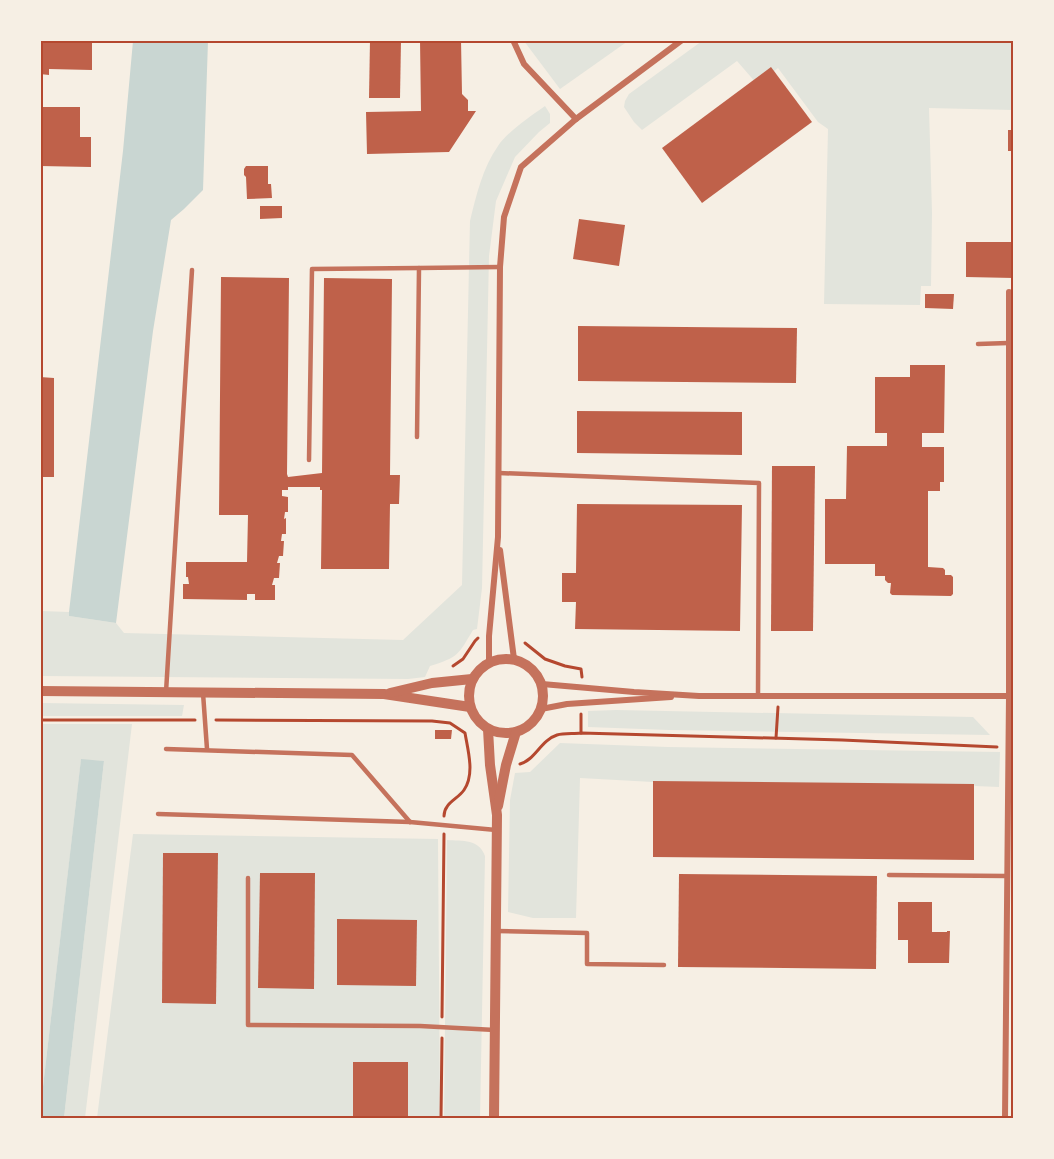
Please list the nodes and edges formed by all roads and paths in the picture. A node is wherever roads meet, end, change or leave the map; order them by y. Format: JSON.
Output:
{"nodes":[{"id":1,"x":513,"y":40,"type":"edge"},
{"id":2,"x":682,"y":40,"type":"edge"},
{"id":3,"x":576,"y":119,"type":"junction"},
{"id":4,"x":500,"y":267,"type":"junction"},
{"id":5,"x":419,"y":268,"type":"junction"},
{"id":6,"x":192,"y":270,"type":"dead end"},
{"id":7,"x":1009,"y":292,"type":"dead end"},
{"id":8,"x":978,"y":344,"type":"dead end"},
{"id":9,"x":1008,"y":344,"type":"junction"},
{"id":10,"x":417,"y":437,"type":"dead end"},
{"id":11,"x":309,"y":460,"type":"dead end"},
{"id":12,"x":499,"y":473,"type":"junction"},
{"id":13,"x":498,"y":537,"type":"junction"},
{"id":14,"x":514,"y":659,"type":"junction"},
{"id":15,"x":489,"y":662,"type":"junction"},
{"id":16,"x":472,"y":679,"type":"junction"},
{"id":17,"x":542,"y":684,"type":"junction"},
{"id":18,"x":40,"y":691,"type":"edge"},
{"id":19,"x":166,"y":692,"type":"junction"},
{"id":20,"x":203,"y":693,"type":"junction"},
{"id":21,"x":384,"y":694,"type":"junction"},
{"id":22,"x":699,"y":696,"type":"junction"},
{"id":23,"x":758,"y":696,"type":"junction"},
{"id":24,"x":1011,"y":696,"type":"edge"},
{"id":25,"x":778,"y":706,"type":"dead end"},
{"id":26,"x":470,"y":707,"type":"junction"},
{"id":27,"x":541,"y":709,"type":"junction"},
{"id":28,"x":40,"y":720,"type":"edge"},
{"id":29,"x":205,"y":720,"type":"junction"},
{"id":30,"x":488,"y":729,"type":"junction"},
{"id":31,"x":516,"y":732,"type":"junction"},
{"id":32,"x":776,"y":738,"type":"junction"},
{"id":33,"x":1008,"y":747,"type":"junction"},
{"id":34,"x":166,"y":749,"type":"dead end"},
{"id":35,"x":207,"y":749,"type":"junction"},
{"id":36,"x":527,"y":762,"type":"dead end"},
{"id":37,"x":158,"y":814,"type":"dead end"},
{"id":38,"x":496,"y":815,"type":"junction"},
{"id":39,"x":410,"y":822,"type":"junction"},
{"id":40,"x":444,"y":824,"type":"junction"},
{"id":41,"x":496,"y":830,"type":"junction"},
{"id":42,"x":1010,"y":839,"type":"edge"},
{"id":43,"x":889,"y":875,"type":"dead end"},
{"id":44,"x":1006,"y":876,"type":"junction"},
{"id":45,"x":248,"y":878,"type":"dead end"},
{"id":46,"x":1010,"y":897,"type":"edge"},
{"id":47,"x":495,"y":931,"type":"junction"},
{"id":48,"x":1010,"y":947,"type":"edge"},
{"id":49,"x":664,"y":965,"type":"dead end"},
{"id":50,"x":1006,"y":969,"type":"junction"},
{"id":51,"x":1014,"y":969,"type":"edge"},
{"id":52,"x":442,"y":1028,"type":"junction"},
{"id":53,"x":495,"y":1030,"type":"junction"},
{"id":54,"x":1005,"y":1058,"type":"junction"},
{"id":55,"x":1014,"y":1058,"type":"edge"},
{"id":56,"x":441,"y":1119,"type":"edge"},
{"id":57,"x":494,"y":1119,"type":"edge"},
{"id":58,"x":1005,"y":1119,"type":"edge"}],
"edges":[{"from":1,"to":3,"type":"street"},
{"from":2,"to":3,"type":"street"},
{"from":3,"to":4,"type":"street"},
{"from":4,"to":5,"type":"lane"},
{"from":4,"to":12,"type":"street"},
{"from":5,"to":10,"type":"lane"},
{"from":5,"to":11,"type":"lane"},
{"from":6,"to":19,"type":"lane"},
{"from":7,"to":9,"type":"street"},
{"from":8,"to":9,"type":"lane"},
{"from":9,"to":24,"type":"street"},
{"from":12,"to":13,"type":"street"},
{"from":12,"to":23,"type":"lane"},
{"from":13,"to":14,"type":"street"},
{"from":13,"to":15,"type":"street"},
{"from":14,"to":15,"type":"street"},
{"from":14,"to":17,"type":"street"},
{"from":15,"to":16,"type":"street"},
{"from":16,"to":21,"type":"street"},
{"from":16,"to":26,"type":"street"},
{"from":17,"to":22,"type":"street"},
{"from":17,"to":27,"type":"street"},
{"from":18,"to":19,"type":"street"},
{"from":19,"to":20,"type":"street"},
{"from":20,"to":21,"type":"street"},
{"from":20,"to":29,"type":"lane"},
{"from":21,"to":26,"type":"street"},
{"from":22,"to":23,"type":"street"},
{"from":22,"to":27,"type":"street"},
{"from":23,"to":24,"type":"street"},
{"from":24,"to":33,"type":"street"},
{"from":25,"to":32,"type":"path"},
{"from":26,"to":30,"type":"street"},
{"from":27,"to":31,"type":"street"},
{"from":28,"to":29,"type":"path"},
{"from":29,"to":35,"type":"lane"},
{"from":29,"to":40,"type":"path"},
{"from":30,"to":31,"type":"street"},
{"from":30,"to":38,"type":"street"},
{"from":31,"to":38,"type":"street"},
{"from":32,"to":33,"type":"path"},
{"from":32,"to":36,"type":"path"},
{"from":33,"to":42,"type":"street"},
{"from":34,"to":35,"type":"lane"},
{"from":35,"to":39,"type":"lane"},
{"from":37,"to":39,"type":"lane"},
{"from":38,"to":41,"type":"street"},
{"from":39,"to":40,"type":"lane"},
{"from":40,"to":41,"type":"lane"},
{"from":40,"to":52,"type":"path"},
{"from":41,"to":47,"type":"street"},
{"from":42,"to":44,"type":"street"},
{"from":43,"to":44,"type":"lane"},
{"from":44,"to":46,"type":"street"},
{"from":45,"to":52,"type":"lane"},
{"from":46,"to":48,"type":"street"},
{"from":47,"to":49,"type":"lane"},
{"from":47,"to":53,"type":"street"},
{"from":48,"to":50,"type":"street"},
{"from":50,"to":51,"type":"lane"},
{"from":50,"to":54,"type":"street"},
{"from":52,"to":53,"type":"lane"},
{"from":52,"to":56,"type":"path"},
{"from":53,"to":57,"type":"street"},
{"from":54,"to":55,"type":"lane"},
{"from":54,"to":58,"type":"street"}]}
